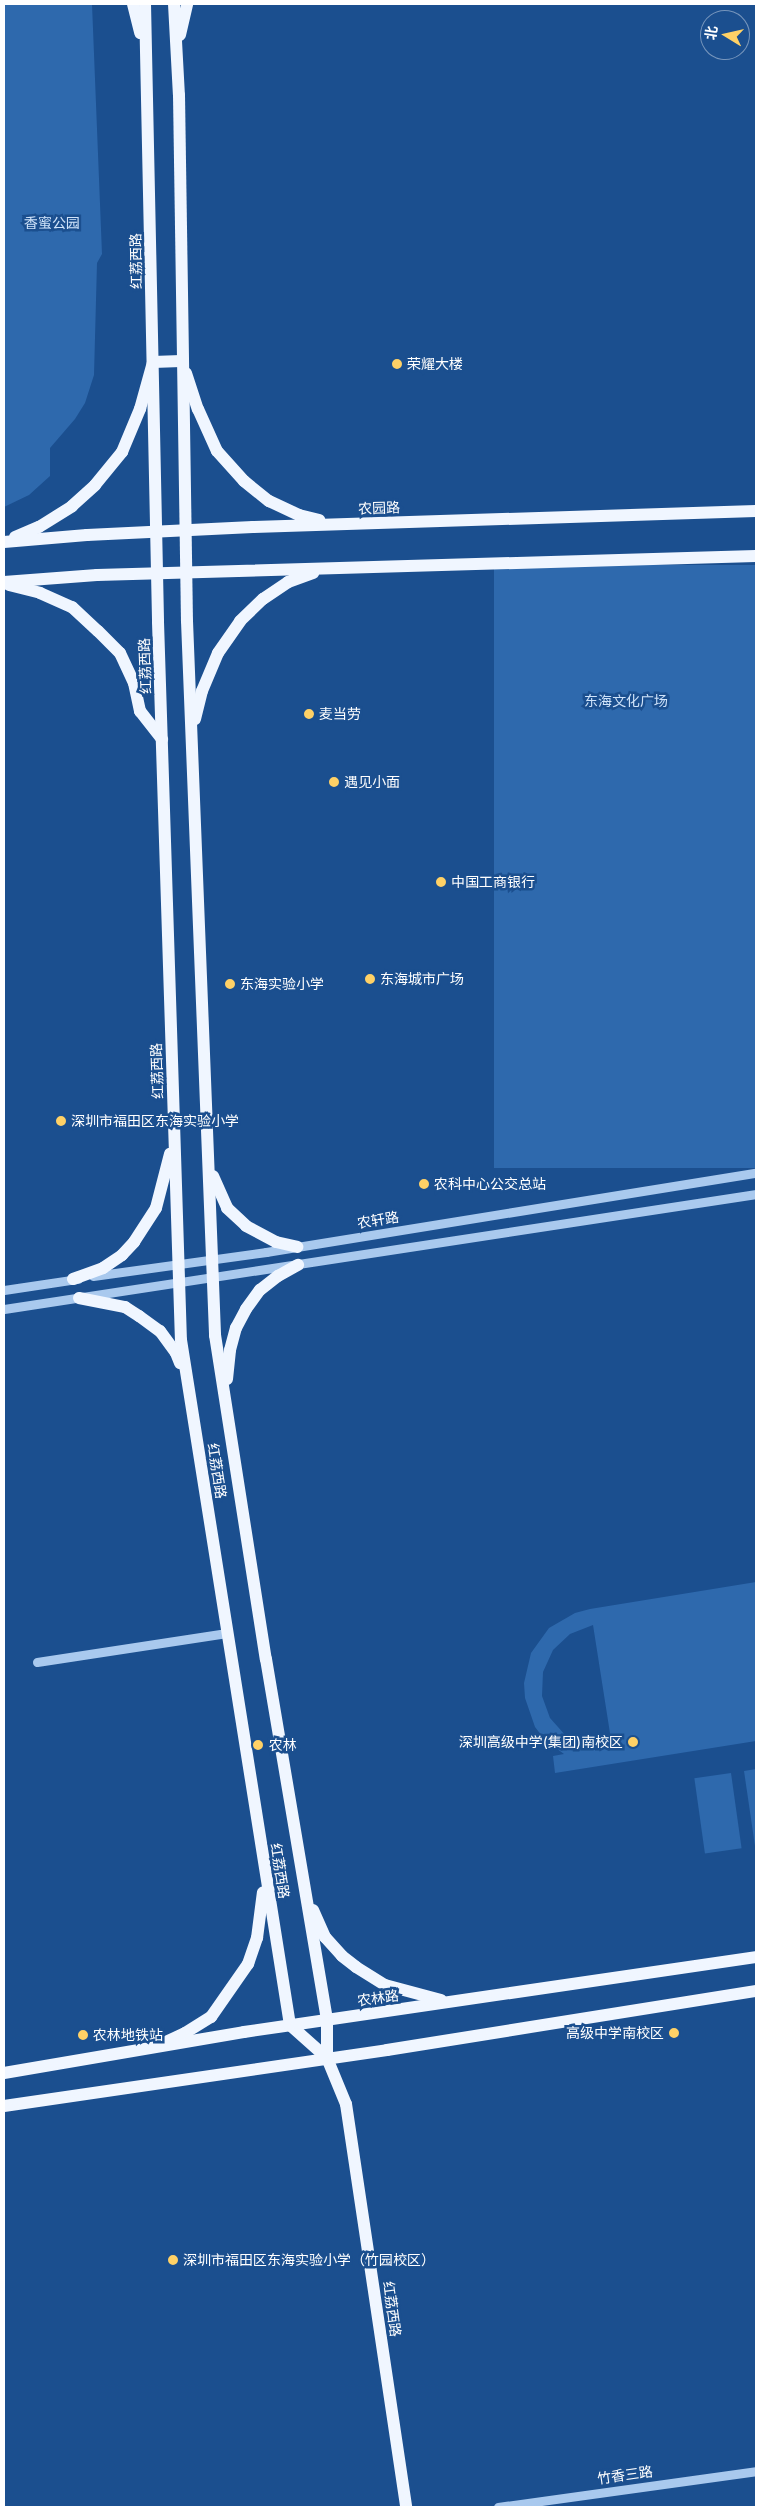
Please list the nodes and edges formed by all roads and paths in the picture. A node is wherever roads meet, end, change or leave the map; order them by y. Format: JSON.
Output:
{"nodes":[{"id":1,"x":133,"y":4,"type":"edge"},
{"id":2,"x":145,"y":4,"type":"edge"},
{"id":3,"x":174,"y":4,"type":"edge"},
{"id":4,"x":187,"y":4,"type":"edge"},
{"id":5,"x":175,"y":57,"type":"junction"},
{"id":6,"x":146,"y":58,"type":"junction"},
{"id":7,"x":181,"y":361,"type":"junction"},
{"id":8,"x":153,"y":362,"type":"junction"},
{"id":9,"x":756,"y":510,"type":"edge"},
{"id":10,"x":342,"y":524,"type":"junction"},
{"id":11,"x":185,"y":530,"type":"junction"},
{"id":12,"x":157,"y":531,"type":"junction"},
{"id":13,"x":4,"y":542,"type":"edge"},
{"id":14,"x":756,"y":556,"type":"edge"},
{"id":15,"x":324,"y":569,"type":"junction"},
{"id":16,"x":186,"y":573,"type":"junction"},
{"id":17,"x":158,"y":574,"type":"junction"},
{"id":18,"x":4,"y":583,"type":"edge"},
{"id":19,"x":191,"y":734,"type":"junction"},
{"id":20,"x":162,"y":739,"type":"junction"},
{"id":21,"x":174,"y":1130,"type":"junction"},
{"id":22,"x":208,"y":1160,"type":"junction"},
{"id":23,"x":756,"y":1173,"type":"edge"},
{"id":24,"x":756,"y":1194,"type":"edge"},
{"id":25,"x":427,"y":1226,"type":"junction"},
{"id":26,"x":430,"y":1244,"type":"junction"},
{"id":27,"x":297,"y":1247,"type":"junction"},
{"id":28,"x":212,"y":1259,"type":"junction"},
{"id":29,"x":179,"y":1264,"type":"junction"},
{"id":30,"x":298,"y":1265,"type":"junction"},
{"id":31,"x":213,"y":1278,"type":"junction"},
{"id":32,"x":73,"y":1279,"type":"junction"},
{"id":33,"x":179,"y":1283,"type":"junction"},
{"id":34,"x":4,"y":1290,"type":"edge"},
{"id":35,"x":79,"y":1298,"type":"junction"},
{"id":36,"x":4,"y":1309,"type":"edge"},
{"id":37,"x":187,"y":1380,"type":"junction"},
{"id":38,"x":226,"y":1406,"type":"junction"},
{"id":39,"x":227,"y":1633,"type":"junction"},
{"id":40,"x":37,"y":1662,"type":"dead end"},
{"id":41,"x":264,"y":1867,"type":"junction"},
{"id":42,"x":303,"y":1881,"type":"junction"},
{"id":43,"x":756,"y":1957,"type":"edge"},
{"id":44,"x":756,"y":1991,"type":"edge"},
{"id":45,"x":458,"y":2002,"type":"junction"},
{"id":46,"x":326,"y":2020,"type":"junction"},
{"id":47,"x":290,"y":2025,"type":"junction"},
{"id":48,"x":150,"y":2049,"type":"junction"},
{"id":49,"x":327,"y":2058,"type":"junction"},
{"id":50,"x":4,"y":2072,"type":"edge"},
{"id":51,"x":4,"y":2106,"type":"edge"},
{"id":52,"x":756,"y":2471,"type":"edge"},
{"id":53,"x":406,"y":2507,"type":"edge"},
{"id":54,"x":498,"y":2507,"type":"edge"}],
"edges":[{"from":1,"to":6,"type":"main road","name":"红荔西路"},
{"from":2,"to":6,"type":"main road","name":"红荔西路"},
{"from":3,"to":5,"type":"main road","name":"红荔西路"},
{"from":4,"to":5,"type":"main road","name":"红荔西路"},
{"from":5,"to":7,"type":"main road","name":"红荔西路"},
{"from":6,"to":8,"type":"main road","name":"红荔西路"},
{"from":7,"to":8,"type":"main road"},
{"from":7,"to":10,"type":"main road"},
{"from":7,"to":11,"type":"main road","name":"红荔西路"},
{"from":8,"to":12,"type":"main road","name":"红荔西路"},
{"from":8,"to":13,"type":"main road"},
{"from":9,"to":10,"type":"main road","name":"农园路"},
{"from":10,"to":11,"type":"main road","name":"农园路"},
{"from":11,"to":12,"type":"main road","name":"农园路"},
{"from":11,"to":16,"type":"main road","name":"红荔西路"},
{"from":12,"to":13,"type":"main road","name":"农园路"},
{"from":12,"to":17,"type":"main road","name":"红荔西路"},
{"from":14,"to":15,"type":"main road"},
{"from":15,"to":16,"type":"main road"},
{"from":15,"to":19,"type":"main road"},
{"from":16,"to":17,"type":"main road"},
{"from":16,"to":19,"type":"main road","name":"红荔西路"},
{"from":17,"to":18,"type":"main road"},
{"from":17,"to":20,"type":"main road","name":"红荔西路"},
{"from":18,"to":20,"type":"main road"},
{"from":19,"to":22,"type":"main road","name":"红荔西路"},
{"from":20,"to":21,"type":"main road","name":"红荔西路"},
{"from":21,"to":29,"type":"main road","name":"红荔西路"},
{"from":21,"to":32,"type":"main road"},
{"from":22,"to":27,"type":"main road"},
{"from":22,"to":28,"type":"main road","name":"红荔西路"},
{"from":23,"to":25,"type":"street","name":"农轩路"},
{"from":24,"to":26,"type":"street"},
{"from":25,"to":26,"type":"street"},
{"from":25,"to":27,"type":"street","name":"农轩路"},
{"from":26,"to":30,"type":"street"},
{"from":27,"to":28,"type":"street","name":"农轩路"},
{"from":28,"to":29,"type":"street","name":"农轩路"},
{"from":28,"to":31,"type":"main road","name":"红荔西路"},
{"from":29,"to":32,"type":"street","name":"农轩路"},
{"from":29,"to":33,"type":"main road","name":"红荔西路"},
{"from":30,"to":31,"type":"street"},
{"from":30,"to":38,"type":"main road"},
{"from":31,"to":33,"type":"street"},
{"from":31,"to":38,"type":"main road","name":"红荔西路"},
{"from":32,"to":34,"type":"street","name":"农轩路"},
{"from":33,"to":35,"type":"street"},
{"from":33,"to":37,"type":"main road","name":"红荔西路"},
{"from":35,"to":36,"type":"street"},
{"from":35,"to":37,"type":"main road"},
{"from":37,"to":39,"type":"main road","name":"红荔西路"},
{"from":38,"to":42,"type":"main road","name":"红荔西路"},
{"from":39,"to":40,"type":"street"},
{"from":39,"to":41,"type":"main road","name":"红荔西路"},
{"from":41,"to":47,"type":"main road","name":"红荔西路"},
{"from":41,"to":48,"type":"main road"},
{"from":42,"to":45,"type":"main road"},
{"from":42,"to":46,"type":"main road","name":"红荔西路"},
{"from":43,"to":45,"type":"main road","name":"农林路"},
{"from":44,"to":49,"type":"main road"},
{"from":45,"to":46,"type":"main road","name":"农林路"},
{"from":46,"to":47,"type":"main road","name":"农林路"},
{"from":46,"to":49,"type":"main road","name":"红荔西路"},
{"from":47,"to":48,"type":"main road","name":"农林路"},
{"from":47,"to":49,"type":"main road","name":"红荔西路"},
{"from":48,"to":50,"type":"main road","name":"农林路"},
{"from":49,"to":51,"type":"main road"},
{"from":49,"to":53,"type":"main road","name":"红荔西路"},
{"from":52,"to":54,"type":"street","name":"竹香三路"}]}
